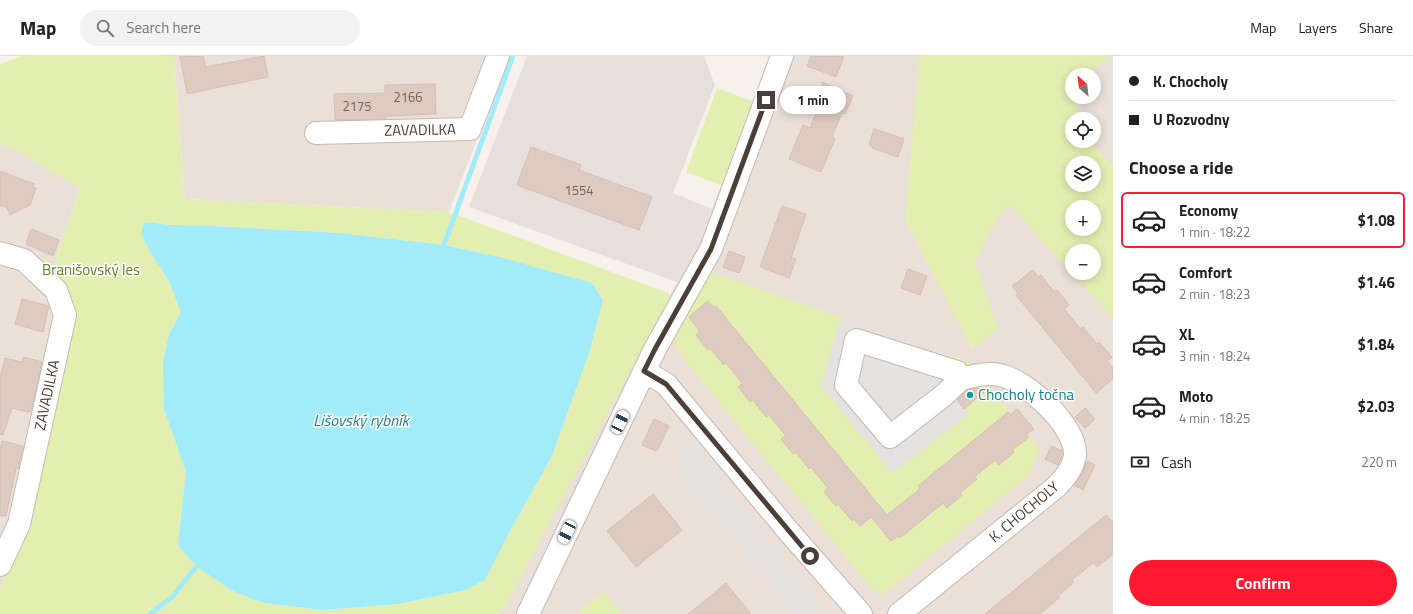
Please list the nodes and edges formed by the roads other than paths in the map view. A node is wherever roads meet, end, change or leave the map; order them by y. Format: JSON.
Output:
{"nodes":[{"id":1,"x":498,"y":56,"type":"edge"},
{"id":2,"x":782,"y":56,"type":"edge"},
{"id":3,"x":316,"y":132,"type":"dead end"},
{"id":4,"x":0,"y":254,"type":"edge"},
{"id":5,"x":644,"y":371,"type":"junction"},
{"id":6,"x":961,"y":378,"type":"junction"},
{"id":7,"x":0,"y":565,"type":"edge"},
{"id":8,"x":528,"y":614,"type":"edge"},
{"id":9,"x":861,"y":614,"type":"edge"},
{"id":10,"x":899,"y":614,"type":"edge"}],
"edges":[{"from":1,"to":3,"type":"street","name":"ZAVADILKA"},
{"from":2,"to":5,"type":"street"},
{"from":4,"to":7,"type":"street","name":"ZAVADILKA"},
{"from":5,"to":8,"type":"street"},
{"from":5,"to":9,"type":"street"},
{"from":6,"to":6,"type":"street"},
{"from":6,"to":10,"type":"street","name":"K. CHOCHOLY"}]}
